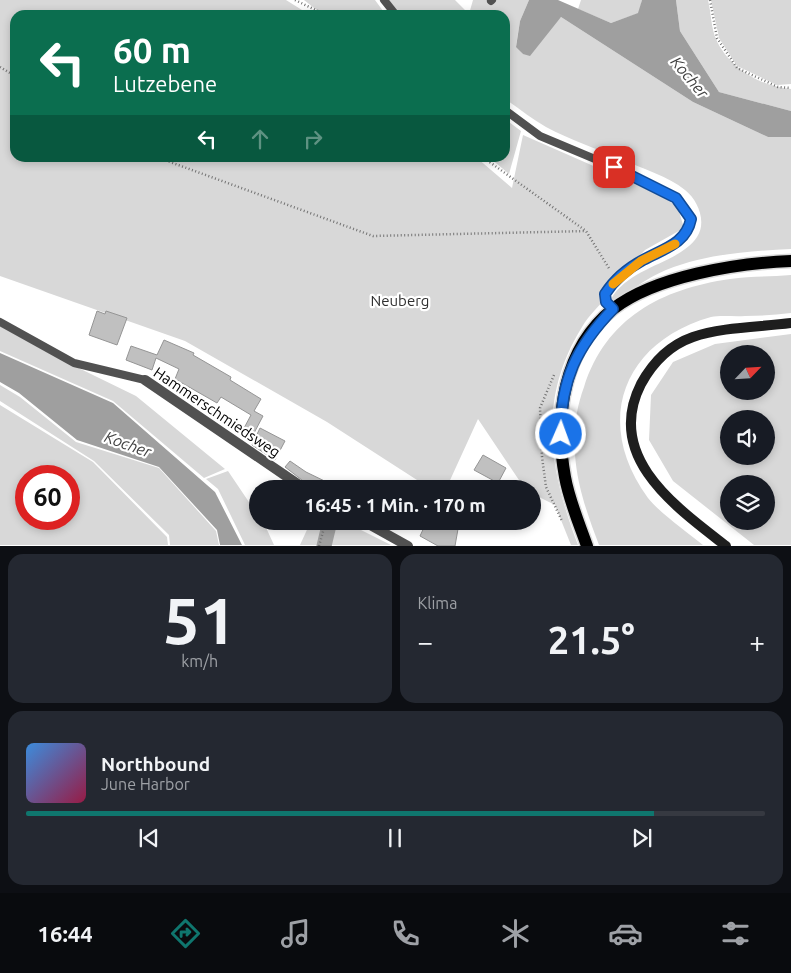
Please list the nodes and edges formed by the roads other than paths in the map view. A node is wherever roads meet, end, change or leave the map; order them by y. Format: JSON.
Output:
{"nodes":[{"id":1,"x":384,"y":0,"type":"edge"},
{"id":2,"x":392,"y":10,"type":"edge"},
{"id":3,"x":510,"y":114,"type":"edge"},
{"id":4,"x":791,"y":260,"type":"edge"},
{"id":5,"x":613,"y":309,"type":"junction"},
{"id":6,"x":0,"y":322,"type":"edge"},
{"id":7,"x":791,"y":323,"type":"edge"},
{"id":8,"x":145,"y":380,"type":"joint"},
{"id":9,"x":292,"y":480,"type":"edge"},
{"id":10,"x":379,"y":530,"type":"edge"},
{"id":11,"x":408,"y":546,"type":"edge"},
{"id":12,"x":587,"y":546,"type":"edge"},
{"id":13,"x":726,"y":546,"type":"edge"}],
"edges":[{"from":1,"to":2,"type":"lane"},
{"from":3,"to":5,"type":"lane"},
{"from":4,"to":5,"type":"main road"},
{"from":5,"to":12,"type":"main road"},
{"from":6,"to":8,"type":"lane","name":"Hammerschmiedsweg"},
{"from":7,"to":13,"type":"main road"},
{"from":8,"to":9,"type":"street","name":"Hammerschmiedsweg"},
{"from":10,"to":11,"type":"street"}]}
